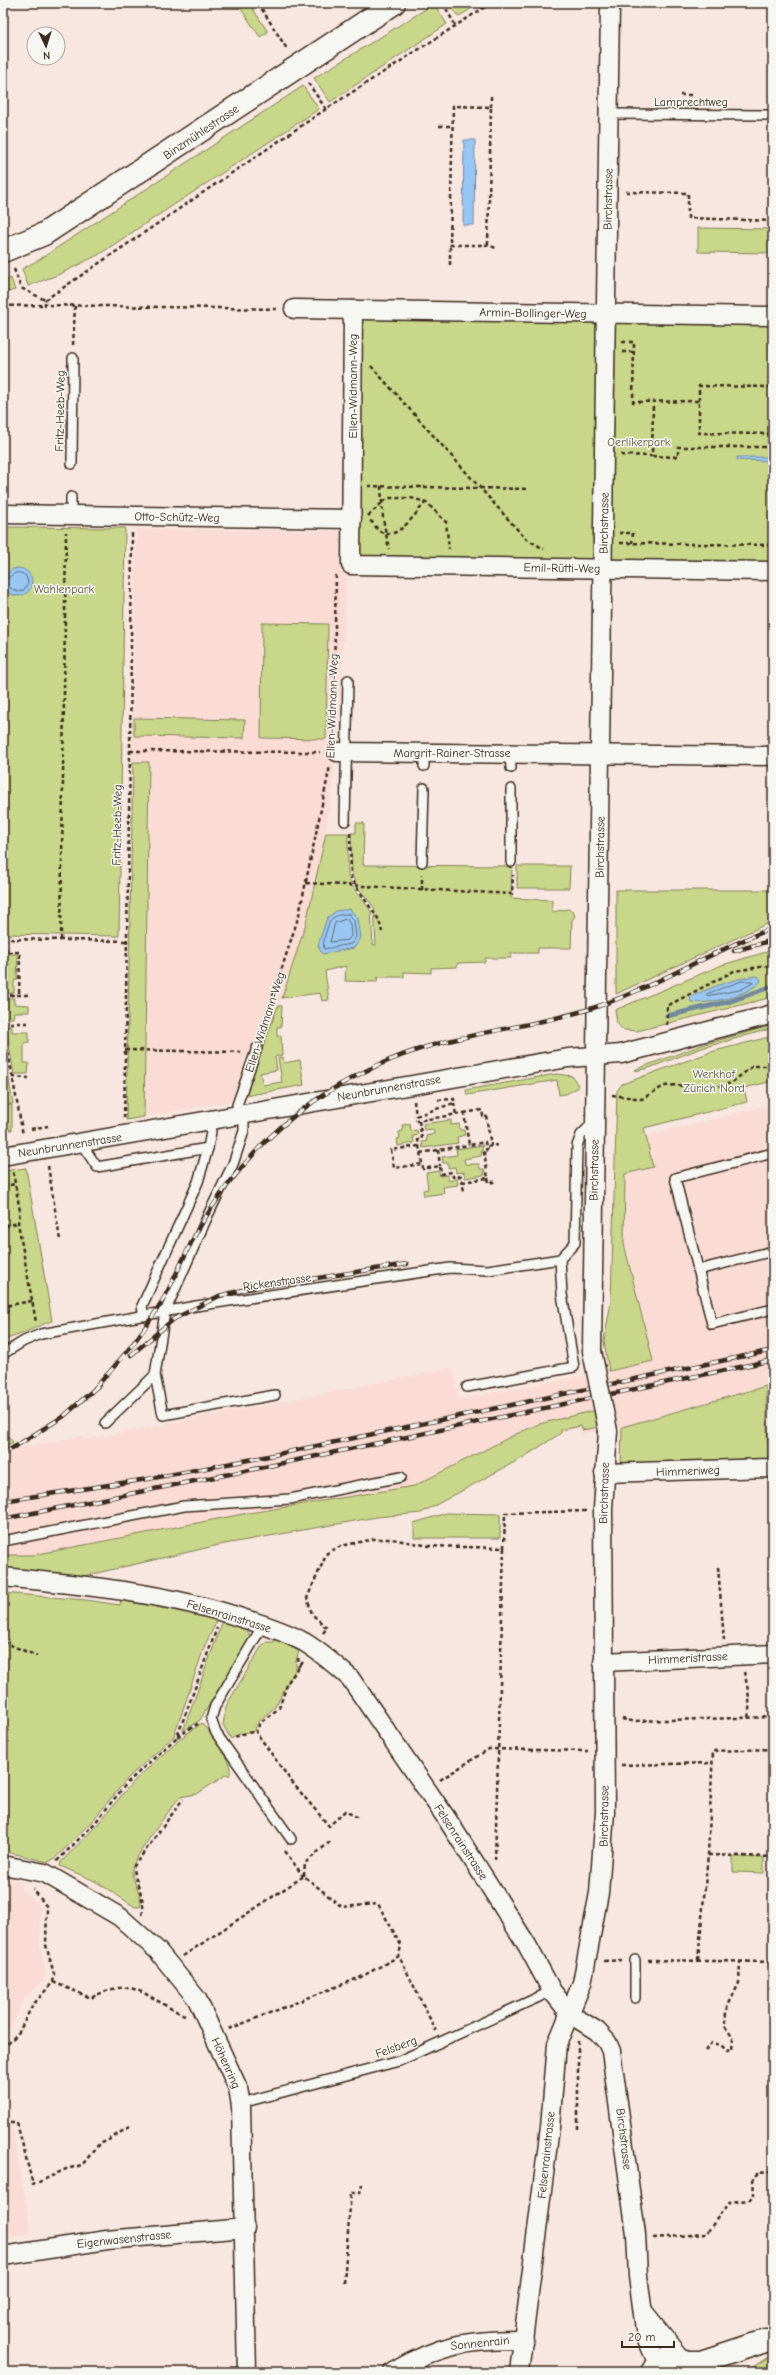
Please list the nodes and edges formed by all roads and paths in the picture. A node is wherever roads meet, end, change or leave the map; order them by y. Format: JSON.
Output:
{"nodes":[{"id":1,"x":258,"y":3,"type":"edge"},
{"id":2,"x":394,"y":3,"type":"edge"},
{"id":3,"x":443,"y":3,"type":"edge"},
{"id":4,"x":490,"y":3,"type":"edge"},
{"id":5,"x":610,"y":3,"type":"edge"},
{"id":6,"x":455,"y":25,"type":"junction"},
{"id":7,"x":287,"y":49,"type":"dead end"},
{"id":8,"x":306,"y":80,"type":"dead end"},
{"id":9,"x":491,"y":94,"type":"dead end"},
{"id":10,"x":680,"y":95,"type":"dead end"},
{"id":11,"x":692,"y":95,"type":"dead end"},
{"id":12,"x":491,"y":107,"type":"junction"},
{"id":13,"x":326,"y":109,"type":"junction"},
{"id":14,"x":610,"y":114,"type":"junction"},
{"id":15,"x":773,"y":115,"type":"edge"},
{"id":16,"x":439,"y":126,"type":"dead end"},
{"id":17,"x":453,"y":126,"type":"junction"},
{"id":18,"x":626,"y":192,"type":"dead end"},
{"id":19,"x":773,"y":221,"type":"edge"},
{"id":20,"x":450,"y":245,"type":"junction"},
{"id":21,"x":488,"y":245,"type":"junction"},
{"id":22,"x":498,"y":249,"type":"dead end"},
{"id":23,"x":3,"y":251,"type":"edge"},
{"id":24,"x":450,"y":265,"type":"dead end"},
{"id":25,"x":14,"y":269,"type":"dead end"},
{"id":26,"x":45,"y":300,"type":"junction"},
{"id":27,"x":45,"y":305,"type":"junction"},
{"id":28,"x":3,"y":306,"type":"edge"},
{"id":29,"x":75,"y":306,"type":"junction"},
{"id":30,"x":294,"y":309,"type":"joint"},
{"id":31,"x":353,"y":310,"type":"junction"},
{"id":32,"x":607,"y":314,"type":"junction"},
{"id":33,"x":773,"y":316,"type":"edge"},
{"id":34,"x":623,"y":342,"type":"dead end"},
{"id":35,"x":623,"y":352,"type":"dead end"},
{"id":36,"x":634,"y":352,"type":"junction"},
{"id":37,"x":73,"y":358,"type":"joint"},
{"id":38,"x":368,"y":360,"type":"dead end"},
{"id":39,"x":773,"y":387,"type":"edge"},
{"id":40,"x":699,"y":401,"type":"junction"},
{"id":41,"x":653,"y":402,"type":"junction"},
{"id":42,"x":773,"y":434,"type":"edge"},
{"id":43,"x":773,"y":448,"type":"edge"},
{"id":44,"x":618,"y":455,"type":"dead end"},
{"id":45,"x":652,"y":456,"type":"junction"},
{"id":46,"x":72,"y":464,"type":"dead end"},
{"id":47,"x":352,"y":486,"type":"junction"},
{"id":48,"x":381,"y":486,"type":"junction"},
{"id":49,"x":482,"y":489,"type":"junction"},
{"id":50,"x":529,"y":489,"type":"dead end"},
{"id":51,"x":71,"y":497,"type":"dead end"},
{"id":52,"x":426,"y":502,"type":"junction"},
{"id":53,"x":382,"y":503,"type":"junction"},
{"id":54,"x":3,"y":514,"type":"edge"},
{"id":55,"x":352,"y":519,"type":"junction"},
{"id":56,"x":69,"y":520,"type":"junction"},
{"id":57,"x":132,"y":526,"type":"dead end"},
{"id":58,"x":620,"y":533,"type":"dead end"},
{"id":59,"x":387,"y":534,"type":"junction"},
{"id":60,"x":621,"y":543,"type":"dead end"},
{"id":61,"x":632,"y":543,"type":"junction"},
{"id":62,"x":773,"y":545,"type":"edge"},
{"id":63,"x":548,"y":551,"type":"dead end"},
{"id":64,"x":351,"y":565,"type":"junction"},
{"id":65,"x":389,"y":565,"type":"junction"},
{"id":66,"x":447,"y":566,"type":"junction"},
{"id":67,"x":603,"y":569,"type":"junction"},
{"id":68,"x":773,"y":571,"type":"edge"},
{"id":69,"x":348,"y":680,"type":"dead end"},
{"id":70,"x":334,"y":684,"type":"dead end"},
{"id":71,"x":130,"y":751,"type":"junction"},
{"id":72,"x":338,"y":752,"type":"junction"},
{"id":73,"x":601,"y":754,"type":"junction"},
{"id":74,"x":773,"y":756,"type":"edge"},
{"id":75,"x":424,"y":788,"type":"dead end"},
{"id":76,"x":511,"y":789,"type":"dead end"},
{"id":77,"x":345,"y":821,"type":"dead end"},
{"id":78,"x":350,"y":830,"type":"dead end"},
{"id":79,"x":422,"y":862,"type":"dead end"},
{"id":80,"x":511,"y":862,"type":"dead end"},
{"id":81,"x":513,"y":873,"type":"dead end"},
{"id":82,"x":306,"y":882,"type":"junction"},
{"id":83,"x":353,"y":885,"type":"junction"},
{"id":84,"x":382,"y":932,"type":"dead end"},
{"id":85,"x":3,"y":939,"type":"edge"},
{"id":86,"x":61,"y":940,"type":"junction"},
{"id":87,"x":126,"y":942,"type":"junction"},
{"id":88,"x":8,"y":952,"type":"dead end"},
{"id":89,"x":773,"y":965,"type":"edge"},
{"id":90,"x":3,"y":995,"type":"edge"},
{"id":91,"x":19,"y":995,"type":"junction"},
{"id":92,"x":30,"y":996,"type":"dead end"},
{"id":93,"x":773,"y":1014,"type":"edge"},
{"id":94,"x":29,"y":1023,"type":"dead end"},
{"id":95,"x":3,"y":1024,"type":"edge"},
{"id":96,"x":667,"y":1028,"type":"dead end"},
{"id":97,"x":125,"y":1050,"type":"junction"},
{"id":98,"x":256,"y":1050,"type":"junction"},
{"id":99,"x":596,"y":1056,"type":"junction"},
{"id":100,"x":3,"y":1064,"type":"edge"},
{"id":101,"x":10,"y":1065,"type":"junction"},
{"id":102,"x":773,"y":1066,"type":"edge"},
{"id":103,"x":12,"y":1077,"type":"junction"},
{"id":104,"x":29,"y":1078,"type":"dead end"},
{"id":105,"x":612,"y":1095,"type":"dead end"},
{"id":106,"x":413,"y":1096,"type":"dead end"},
{"id":107,"x":434,"y":1100,"type":"dead end"},
{"id":108,"x":414,"y":1101,"type":"junction"},
{"id":109,"x":420,"y":1101,"type":"dead end"},
{"id":110,"x":454,"y":1103,"type":"junction"},
{"id":111,"x":241,"y":1109,"type":"junction"},
{"id":112,"x":464,"y":1113,"type":"junction"},
{"id":113,"x":456,"y":1115,"type":"junction"},
{"id":114,"x":416,"y":1116,"type":"junction"},
{"id":115,"x":209,"y":1120,"type":"junction"},
{"id":116,"x":419,"y":1121,"type":"junction"},
{"id":117,"x":594,"y":1122,"type":"junction"},
{"id":118,"x":124,"y":1124,"type":"dead end"},
{"id":119,"x":48,"y":1126,"type":"dead end"},
{"id":120,"x":31,"y":1129,"type":"dead end"},
{"id":121,"x":24,"y":1142,"type":"dead end"},
{"id":122,"x":81,"y":1143,"type":"junction"},
{"id":123,"x":469,"y":1145,"type":"junction"},
{"id":124,"x":496,"y":1145,"type":"dead end"},
{"id":125,"x":419,"y":1146,"type":"junction"},
{"id":126,"x":491,"y":1146,"type":"junction"},
{"id":127,"x":486,"y":1147,"type":"junction"},
{"id":128,"x":208,"y":1148,"type":"junction"},
{"id":129,"x":438,"y":1150,"type":"junction"},
{"id":130,"x":420,"y":1153,"type":"junction"},
{"id":131,"x":773,"y":1153,"type":"edge"},
{"id":132,"x":46,"y":1160,"type":"dead end"},
{"id":133,"x":8,"y":1161,"type":"edge"},
{"id":134,"x":422,"y":1164,"type":"junction"},
{"id":135,"x":440,"y":1166,"type":"junction"},
{"id":136,"x":488,"y":1178,"type":"junction"},
{"id":137,"x":497,"y":1181,"type":"dead end"},
{"id":138,"x":462,"y":1182,"type":"junction"},
{"id":139,"x":16,"y":1184,"type":"junction"},
{"id":140,"x":3,"y":1186,"type":"edge"},
{"id":141,"x":464,"y":1191,"type":"dead end"},
{"id":142,"x":18,"y":1223,"type":"junction"},
{"id":143,"x":5,"y":1226,"type":"dead end"},
{"id":144,"x":60,"y":1240,"type":"dead end"},
{"id":145,"x":773,"y":1251,"type":"edge"},
{"id":146,"x":560,"y":1259,"type":"junction"},
{"id":147,"x":698,"y":1270,"type":"junction"},
{"id":148,"x":32,"y":1301,"type":"junction"},
{"id":149,"x":773,"y":1309,"type":"edge"},
{"id":150,"x":165,"y":1312,"type":"junction"},
{"id":151,"x":144,"y":1316,"type":"junction"},
{"id":152,"x":36,"y":1324,"type":"dead end"},
{"id":153,"x":3,"y":1327,"type":"edge"},
{"id":154,"x":3,"y":1354,"type":"edge"},
{"id":155,"x":155,"y":1375,"type":"junction"},
{"id":156,"x":467,"y":1387,"type":"dead end"},
{"id":157,"x":275,"y":1396,"type":"dead end"},
{"id":158,"x":106,"y":1423,"type":"dead end"},
{"id":159,"x":773,"y":1468,"type":"edge"},
{"id":160,"x":604,"y":1473,"type":"junction"},
{"id":161,"x":401,"y":1478,"type":"dead end"},
{"id":162,"x":589,"y":1510,"type":"dead end"},
{"id":163,"x":3,"y":1541,"type":"edge"},
{"id":164,"x":504,"y":1548,"type":"junction"},
{"id":165,"x":718,"y":1567,"type":"dead end"},
{"id":166,"x":3,"y":1577,"type":"edge"},
{"id":167,"x":264,"y":1625,"type":"junction"},
{"id":168,"x":218,"y":1626,"type":"dead end"},
{"id":169,"x":320,"y":1638,"type":"dead end"},
{"id":170,"x":3,"y":1642,"type":"edge"},
{"id":171,"x":724,"y":1646,"type":"dead end"},
{"id":172,"x":773,"y":1654,"type":"edge"},
{"id":173,"x":37,"y":1656,"type":"dead end"},
{"id":174,"x":307,"y":1656,"type":"dead end"},
{"id":175,"x":603,"y":1662,"type":"junction"},
{"id":176,"x":743,"y":1669,"type":"dead end"},
{"id":177,"x":616,"y":1717,"type":"dead end"},
{"id":178,"x":773,"y":1717,"type":"edge"},
{"id":179,"x":748,"y":1718,"type":"junction"},
{"id":180,"x":200,"y":1722,"type":"dead end"},
{"id":181,"x":256,"y":1732,"type":"junction"},
{"id":182,"x":242,"y":1734,"type":"dead end"},
{"id":183,"x":177,"y":1737,"type":"junction"},
{"id":184,"x":498,"y":1748,"type":"junction"},
{"id":185,"x":773,"y":1749,"type":"edge"},
{"id":186,"x":592,"y":1752,"type":"dead end"},
{"id":187,"x":713,"y":1764,"type":"junction"},
{"id":188,"x":616,"y":1765,"type":"dead end"},
{"id":189,"x":436,"y":1783,"type":"dead end"},
{"id":190,"x":183,"y":1799,"type":"dead end"},
{"id":191,"x":358,"y":1817,"type":"dead end"},
{"id":192,"x":292,"y":1839,"type":"dead end"},
{"id":193,"x":332,"y":1840,"type":"dead end"},
{"id":194,"x":287,"y":1853,"type":"dead end"},
{"id":195,"x":708,"y":1855,"type":"junction"},
{"id":196,"x":773,"y":1856,"type":"edge"},
{"id":197,"x":495,"y":1862,"type":"dead end"},
{"id":198,"x":55,"y":1864,"type":"dead end"},
{"id":199,"x":3,"y":1865,"type":"edge"},
{"id":200,"x":304,"y":1876,"type":"junction"},
{"id":201,"x":32,"y":1888,"type":"dead end"},
{"id":202,"x":142,"y":1916,"type":"dead end"},
{"id":203,"x":183,"y":1956,"type":"dead end"},
{"id":204,"x":400,"y":1956,"type":"junction"},
{"id":205,"x":635,"y":1960,"type":"junction"},
{"id":206,"x":698,"y":1960,"type":"junction"},
{"id":207,"x":600,"y":1961,"type":"dead end"},
{"id":208,"x":740,"y":1962,"type":"junction"},
{"id":209,"x":773,"y":1962,"type":"edge"},
{"id":210,"x":53,"y":1982,"type":"junction"},
{"id":211,"x":552,"y":1991,"type":"junction"},
{"id":212,"x":635,"y":1998,"type":"dead end"},
{"id":213,"x":570,"y":2014,"type":"junction"},
{"id":214,"x":189,"y":2016,"type":"dead end"},
{"id":215,"x":228,"y":2029,"type":"dead end"},
{"id":216,"x":578,"y":2039,"type":"dead end"},
{"id":217,"x":441,"y":2042,"type":"junction"},
{"id":218,"x":3,"y":2049,"type":"edge"},
{"id":219,"x":705,"y":2052,"type":"dead end"},
{"id":220,"x":241,"y":2106,"type":"junction"},
{"id":221,"x":3,"y":2123,"type":"edge"},
{"id":222,"x":129,"y":2127,"type":"dead end"},
{"id":223,"x":578,"y":2130,"type":"dead end"},
{"id":224,"x":773,"y":2172,"type":"edge"},
{"id":225,"x":362,"y":2184,"type":"dead end"},
{"id":226,"x":245,"y":2228,"type":"junction"},
{"id":227,"x":652,"y":2238,"type":"dead end"},
{"id":228,"x":3,"y":2256,"type":"edge"},
{"id":229,"x":344,"y":2283,"type":"dead end"},
{"id":230,"x":643,"y":2310,"type":"junction"},
{"id":231,"x":769,"y":2338,"type":"edge"},
{"id":232,"x":524,"y":2340,"type":"junction"},
{"id":233,"x":690,"y":2364,"type":"edge"},
{"id":234,"x":655,"y":2368,"type":"edge"},
{"id":235,"x":247,"y":2372,"type":"edge"},
{"id":236,"x":393,"y":2372,"type":"edge"},
{"id":237,"x":519,"y":2372,"type":"edge"},
{"id":238,"x":721,"y":2372,"type":"edge"}],
"edges":[{"from":1,"to":7,"type":"path"},
{"from":2,"to":23,"type":"main road","name":"Binzmühlestrasse"},
{"from":3,"to":6,"type":"path"},
{"from":4,"to":6,"type":"path"},
{"from":5,"to":14,"type":"street","name":"Birchstrasse"},
{"from":6,"to":13,"type":"path"},
{"from":8,"to":13,"type":"path"},
{"from":9,"to":12,"type":"path"},
{"from":10,"to":11,"type":"path"},
{"from":12,"to":17,"type":"path"},
{"from":12,"to":21,"type":"path"},
{"from":13,"to":26,"type":"path"},
{"from":14,"to":15,"type":"lane","name":"Lamprechtweg"},
{"from":14,"to":32,"type":"street","name":"Birchstrasse"},
{"from":16,"to":17,"type":"path"},
{"from":17,"to":20,"type":"path"},
{"from":18,"to":19,"type":"path"},
{"from":20,"to":21,"type":"path"},
{"from":20,"to":24,"type":"path"},
{"from":21,"to":22,"type":"path"},
{"from":25,"to":26,"type":"path"},
{"from":26,"to":27,"type":"path"},
{"from":27,"to":28,"type":"path"},
{"from":27,"to":29,"type":"path"},
{"from":29,"to":30,"type":"path"},
{"from":29,"to":37,"type":"path"},
{"from":30,"to":31,"type":"street","name":"Armin-Bollinger-Weg"},
{"from":31,"to":32,"type":"street","name":"Armin-Bollinger-Weg"},
{"from":31,"to":47,"type":"street","name":"Ellen-Widmann-Weg"},
{"from":32,"to":33,"type":"street","name":"Armin-Bollinger-Weg"},
{"from":32,"to":67,"type":"street","name":"Birchstrasse"},
{"from":34,"to":36,"type":"path"},
{"from":35,"to":36,"type":"path"},
{"from":36,"to":41,"type":"path"},
{"from":37,"to":46,"type":"lane","name":"Fritz-Heeb-Weg"},
{"from":38,"to":49,"type":"path"},
{"from":39,"to":40,"type":"path"},
{"from":40,"to":41,"type":"path"},
{"from":40,"to":42,"type":"path"},
{"from":41,"to":45,"type":"path"},
{"from":43,"to":45,"type":"path"},
{"from":44,"to":45,"type":"path"},
{"from":47,"to":48,"type":"path"},
{"from":47,"to":55,"type":"street","name":"Ellen-Widmann-Weg"},
{"from":48,"to":49,"type":"path"},
{"from":48,"to":53,"type":"path"},
{"from":49,"to":50,"type":"path"},
{"from":49,"to":63,"type":"path"},
{"from":51,"to":56,"type":"lane"},
{"from":52,"to":53,"type":"path"},
{"from":52,"to":59,"type":"path"},
{"from":52,"to":66,"type":"path"},
{"from":53,"to":59,"type":"path"},
{"from":53,"to":59,"type":"path"},
{"from":54,"to":56,"type":"street","name":"Otto-Schütz-Weg"},
{"from":55,"to":56,"type":"street","name":"Otto-Schütz-Weg"},
{"from":55,"to":64,"type":"street","name":"Ellen-Widmann-Weg"},
{"from":56,"to":86,"type":"path"},
{"from":57,"to":71,"type":"path","name":"Fritz-Heeb-Weg"},
{"from":58,"to":61,"type":"path"},
{"from":59,"to":65,"type":"path"},
{"from":60,"to":61,"type":"path"},
{"from":61,"to":62,"type":"path"},
{"from":64,"to":65,"type":"street","name":"Emil-Rütti-Weg"},
{"from":64,"to":70,"type":"path","name":"Ellen-Widmann-Weg"},
{"from":65,"to":66,"type":"street","name":"Emil-Rütti-Weg"},
{"from":66,"to":67,"type":"street","name":"Emil-Rütti-Weg"},
{"from":67,"to":68,"type":"street","name":"Emil-Rütti-Weg"},
{"from":67,"to":73,"type":"street","name":"Birchstrasse"},
{"from":69,"to":72,"type":"lane"},
{"from":71,"to":72,"type":"path"},
{"from":71,"to":87,"type":"path","name":"Fritz-Heeb-Weg"},
{"from":72,"to":73,"type":"street","name":"Margrit-Rainer-Strasse"},
{"from":72,"to":77,"type":"lane"},
{"from":72,"to":82,"type":"path","name":"Ellen-Widmann-Weg"},
{"from":73,"to":74,"type":"street","name":"Margrit-Rainer-Strasse"},
{"from":73,"to":99,"type":"street","name":"Birchstrasse"},
{"from":75,"to":79,"type":"lane"},
{"from":76,"to":80,"type":"lane"},
{"from":78,"to":83,"type":"path"},
{"from":81,"to":83,"type":"path"},
{"from":82,"to":83,"type":"path"},
{"from":82,"to":98,"type":"path","name":"Ellen-Widmann-Weg"},
{"from":83,"to":84,"type":"path"},
{"from":85,"to":86,"type":"path"},
{"from":86,"to":87,"type":"path"},
{"from":87,"to":97,"type":"path","name":"Fritz-Heeb-Weg"},
{"from":88,"to":91,"type":"path"},
{"from":89,"to":96,"type":"path"},
{"from":90,"to":91,"type":"path"},
{"from":91,"to":92,"type":"path"},
{"from":93,"to":99,"type":"street","name":"Neunbrunnenstrasse"},
{"from":94,"to":95,"type":"path"},
{"from":95,"to":101,"type":"path"},
{"from":97,"to":98,"type":"path"},
{"from":97,"to":118,"type":"path","name":"Fritz-Heeb-Weg"},
{"from":98,"to":111,"type":"lane","name":"Ellen-Widmann-Weg"},
{"from":99,"to":111,"type":"street","name":"Neunbrunnenstrasse"},
{"from":99,"to":117,"type":"street","name":"Birchstrasse"},
{"from":100,"to":101,"type":"path"},
{"from":101,"to":103,"type":"path"},
{"from":102,"to":105,"type":"path"},
{"from":103,"to":104,"type":"path"},
{"from":103,"to":121,"type":"path"},
{"from":106,"to":108,"type":"path"},
{"from":107,"to":110,"type":"path"},
{"from":108,"to":109,"type":"path"},
{"from":108,"to":114,"type":"path"},
{"from":110,"to":113,"type":"path"},
{"from":110,"to":114,"type":"path"},
{"from":111,"to":115,"type":"street","name":"Neunbrunnenstrasse"},
{"from":111,"to":150,"type":"lane","name":"Ellen-Widmann-Weg"},
{"from":112,"to":113,"type":"path"},
{"from":112,"to":123,"type":"path"},
{"from":112,"to":126,"type":"path"},
{"from":113,"to":116,"type":"path"},
{"from":114,"to":116,"type":"path"},
{"from":115,"to":122,"type":"street","name":"Neunbrunnenstrasse"},
{"from":115,"to":128,"type":"lane"},
{"from":116,"to":125,"type":"path"},
{"from":117,"to":146,"type":"lane"},
{"from":117,"to":160,"type":"street","name":"Birchstrasse","bridge":true},
{"from":119,"to":120,"type":"path"},
{"from":122,"to":128,"type":"lane"},
{"from":122,"to":133,"type":"street","name":"Neunbrunnenstrasse"},
{"from":123,"to":127,"type":"path"},
{"from":123,"to":129,"type":"path"},
{"from":124,"to":126,"type":"path"},
{"from":125,"to":130,"type":"path"},
{"from":125,"to":134,"type":"path"},
{"from":126,"to":127,"type":"path"},
{"from":127,"to":136,"type":"path"},
{"from":128,"to":151,"type":"lane"},
{"from":129,"to":130,"type":"path"},
{"from":129,"to":135,"type":"path"},
{"from":130,"to":134,"type":"path"},
{"from":131,"to":147,"type":"lane"},
{"from":132,"to":144,"type":"path"},
{"from":133,"to":139,"type":"path"},
{"from":134,"to":135,"type":"path"},
{"from":135,"to":138,"type":"path"},
{"from":136,"to":137,"type":"path"},
{"from":136,"to":138,"type":"path"},
{"from":138,"to":141,"type":"path"},
{"from":139,"to":140,"type":"path"},
{"from":139,"to":142,"type":"path"},
{"from":142,"to":143,"type":"path"},
{"from":142,"to":148,"type":"path"},
{"from":145,"to":147,"type":"lane"},
{"from":146,"to":150,"type":"lane","name":"Rickenstrasse"},
{"from":146,"to":156,"type":"lane"},
{"from":147,"to":149,"type":"lane"},
{"from":148,"to":152,"type":"path"},
{"from":148,"to":153,"type":"path"},
{"from":150,"to":151,"type":"lane","name":"Rickenstrasse"},
{"from":150,"to":155,"type":"lane","name":"Ellen-Widmann-Weg"},
{"from":151,"to":154,"type":"lane","name":"Rickenstrasse"},
{"from":155,"to":157,"type":"lane"},
{"from":155,"to":158,"type":"lane"},
{"from":159,"to":160,"type":"street","name":"Himmeriweg"},
{"from":160,"to":175,"type":"street","name":"Birchstrasse"},
{"from":161,"to":163,"type":"lane"},
{"from":162,"to":164,"type":"path"},
{"from":164,"to":169,"type":"path"},
{"from":164,"to":184,"type":"path"},
{"from":165,"to":171,"type":"path"},
{"from":166,"to":167,"type":"street","name":"Felsenrainstrasse"},
{"from":167,"to":192,"type":"lane"},
{"from":167,"to":211,"type":"street","name":"Felsenrainstrasse"},
{"from":168,"to":183,"type":"path"},
{"from":170,"to":173,"type":"path"},
{"from":172,"to":175,"type":"street","name":"Himmeristrasse"},
{"from":174,"to":181,"type":"path"},
{"from":175,"to":213,"type":"street","name":"Birchstrasse"},
{"from":176,"to":179,"type":"path"},
{"from":177,"to":179,"type":"path"},
{"from":178,"to":179,"type":"path"},
{"from":180,"to":183,"type":"path"},
{"from":181,"to":182,"type":"path"},
{"from":181,"to":191,"type":"path"},
{"from":183,"to":198,"type":"path"},
{"from":184,"to":186,"type":"path"},
{"from":184,"to":189,"type":"path"},
{"from":184,"to":197,"type":"path"},
{"from":185,"to":187,"type":"path"},
{"from":187,"to":188,"type":"path"},
{"from":187,"to":195,"type":"path"},
{"from":190,"to":202,"type":"path"},
{"from":193,"to":200,"type":"path"},
{"from":194,"to":200,"type":"path"},
{"from":195,"to":196,"type":"path"},
{"from":195,"to":206,"type":"path"},
{"from":199,"to":220,"type":"street","name":"Höhenring"},
{"from":200,"to":203,"type":"path"},
{"from":200,"to":204,"type":"path"},
{"from":201,"to":210,"type":"path"},
{"from":204,"to":215,"type":"path"},
{"from":204,"to":217,"type":"path"},
{"from":205,"to":206,"type":"path"},
{"from":205,"to":207,"type":"path"},
{"from":205,"to":212,"type":"lane"},
{"from":206,"to":208,"type":"path"},
{"from":208,"to":209,"type":"path"},
{"from":208,"to":219,"type":"path"},
{"from":210,"to":214,"type":"path"},
{"from":210,"to":218,"type":"path"},
{"from":211,"to":213,"type":"street","name":"Felsenrainstrasse"},
{"from":211,"to":217,"type":"lane","name":"Felsberg"},
{"from":213,"to":230,"type":"street","name":"Birchstrasse"},
{"from":213,"to":232,"type":"street","name":"Felsenrainstrasse"},
{"from":216,"to":223,"type":"path"},
{"from":217,"to":220,"type":"lane","name":"Felsberg"},
{"from":220,"to":226,"type":"street","name":"Höhenring"},
{"from":221,"to":222,"type":"path"},
{"from":224,"to":227,"type":"path"},
{"from":225,"to":229,"type":"path"},
{"from":226,"to":228,"type":"street","name":"Eigenwasenstrasse"},
{"from":226,"to":235,"type":"street","name":"Höhenring"},
{"from":230,"to":233,"type":"street"},
{"from":230,"to":234,"type":"street","name":"Birchstrasse"},
{"from":231,"to":233,"type":"main road"},
{"from":231,"to":238,"type":"main road"},
{"from":232,"to":236,"type":"street","name":"Sonnenrain"},
{"from":232,"to":237,"type":"street","name":"Felsenrainstrasse"},
{"from":233,"to":234,"type":"main road"}]}
